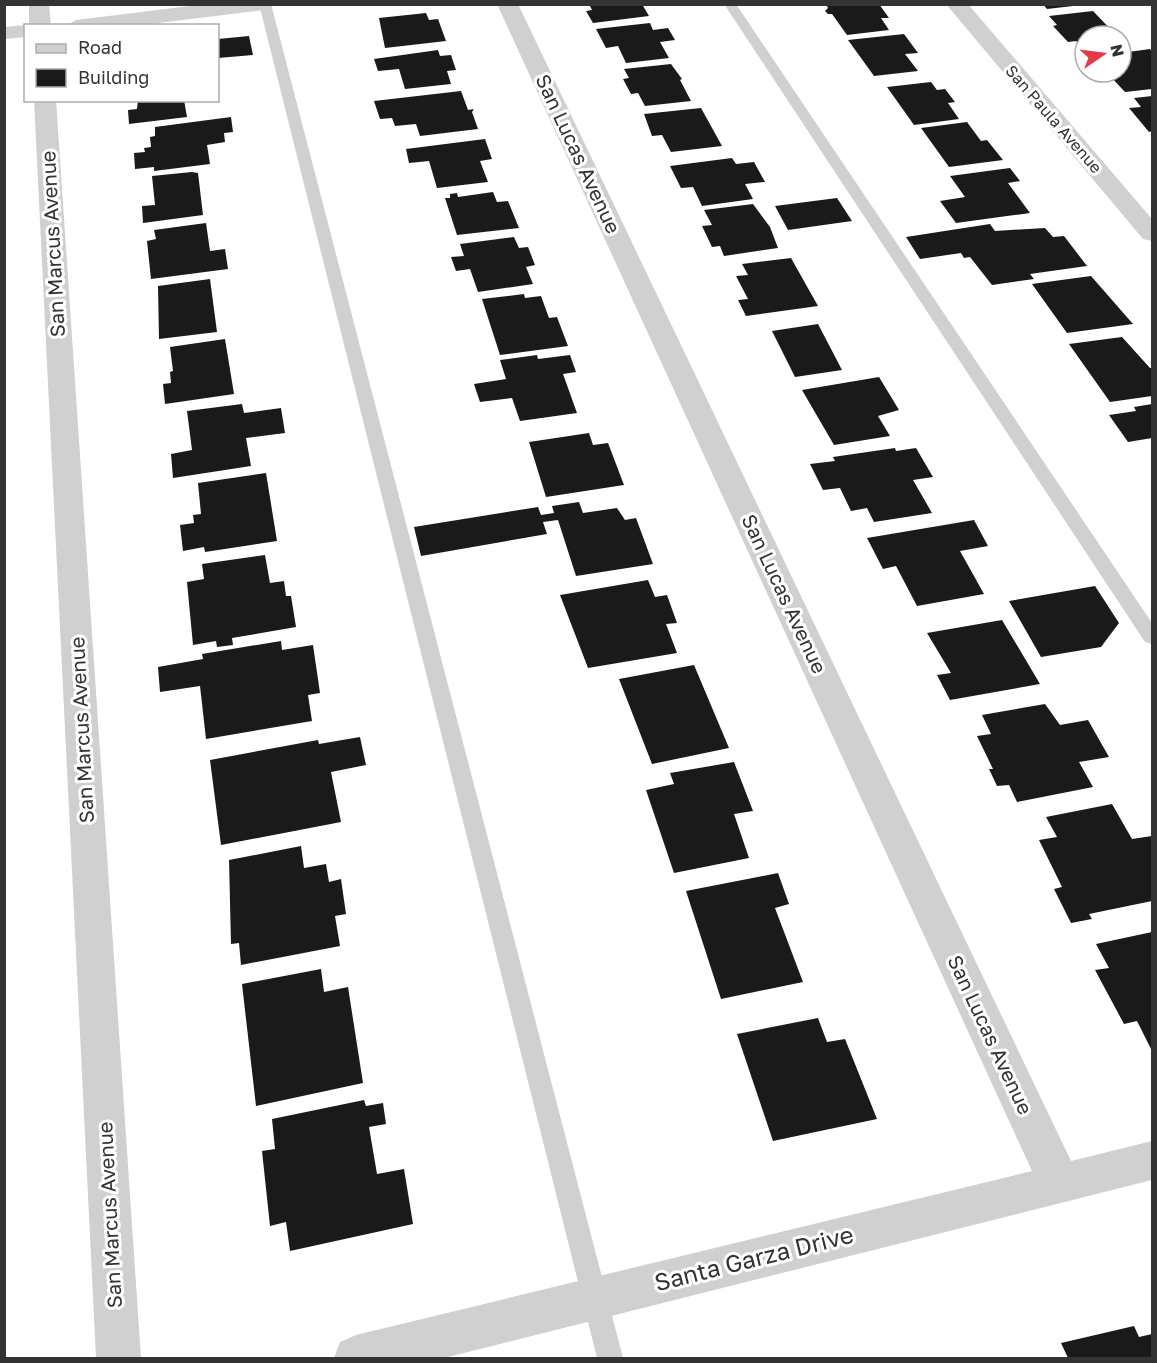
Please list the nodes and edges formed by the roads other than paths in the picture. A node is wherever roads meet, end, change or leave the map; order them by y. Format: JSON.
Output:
{"nodes":[{"id":1,"x":39,"y":4,"type":"edge"},
{"id":2,"x":264,"y":4,"type":"edge"},
{"id":3,"x":507,"y":4,"type":"edge"},
{"id":4,"x":730,"y":4,"type":"edge"},
{"id":5,"x":956,"y":4,"type":"edge"},
{"id":6,"x":40,"y":24,"type":"edge"},
{"id":7,"x":93,"y":24,"type":"edge"},
{"id":8,"x":24,"y":31,"type":"edge"},
{"id":9,"x":4,"y":33,"type":"edge"},
{"id":10,"x":45,"y":102,"type":"edge"},
{"id":11,"x":1152,"y":234,"type":"edge"},
{"id":12,"x":1152,"y":637,"type":"edge"},
{"id":13,"x":1152,"y":1161,"type":"edge"},
{"id":14,"x":1060,"y":1184,"type":"junction"},
{"id":15,"x":594,"y":1298,"type":"junction"},
{"id":16,"x":119,"y":1359,"type":"edge"},
{"id":17,"x":356,"y":1359,"type":"edge"},
{"id":18,"x":610,"y":1359,"type":"edge"}],
"edges":[{"from":1,"to":6,"type":"street"},
{"from":2,"to":7,"type":"street"},
{"from":2,"to":15,"type":"lane"},
{"from":3,"to":14,"type":"street","name":"San Lucas Avenue"},
{"from":4,"to":12,"type":"lane"},
{"from":5,"to":11,"type":"street","name":"San Paula Avenue"},
{"from":8,"to":9,"type":"street"},
{"from":10,"to":16,"type":"street","name":"San Marcus Avenue"},
{"from":13,"to":14,"type":"street","name":"Santa Garza Drive"},
{"from":14,"to":15,"type":"street","name":"Santa Garza Drive"},
{"from":15,"to":17,"type":"street","name":"Santa Garza Drive"},
{"from":15,"to":18,"type":"lane"}]}
